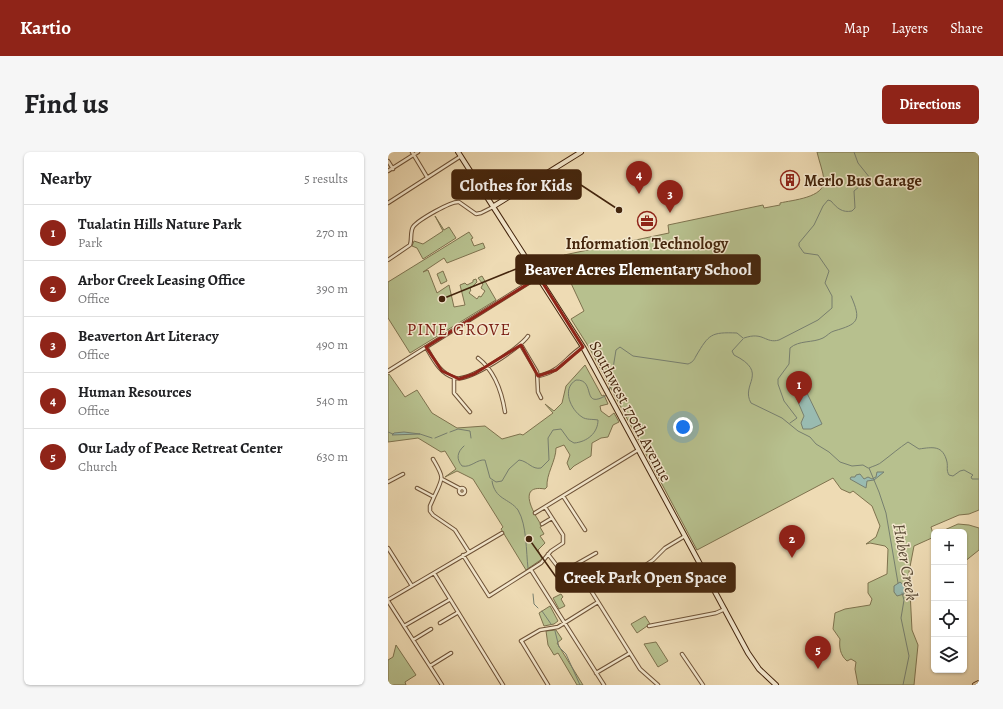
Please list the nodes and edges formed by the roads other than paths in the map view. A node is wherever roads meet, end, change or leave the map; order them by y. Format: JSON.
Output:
{"nodes":[{"id":1,"x":418,"y":152,"type":"edge"},
{"id":2,"x":581,"y":152,"type":"edge"},
{"id":3,"x":413,"y":153,"type":"edge"},
{"id":4,"x":460,"y":154,"type":"edge"},
{"id":5,"x":388,"y":161,"type":"edge"},
{"id":6,"x":392,"y":169,"type":"junction"},
{"id":7,"x":388,"y":171,"type":"edge"},
{"id":8,"x":427,"y":177,"type":"junction"},
{"id":9,"x":388,"y":203,"type":"edge"},
{"id":10,"x":494,"y":206,"type":"junction"},
{"id":11,"x":388,"y":260,"type":"edge"},
{"id":12,"x":539,"y":277,"type":"junction"},
{"id":13,"x":528,"y":336,"type":"dead end"},
{"id":14,"x":521,"y":345,"type":"junction"},
{"id":15,"x":426,"y":347,"type":"junction"},
{"id":16,"x":583,"y":347,"type":"junction"},
{"id":17,"x":478,"y":358,"type":"dead end"},
{"id":18,"x":486,"y":366,"type":"junction"},
{"id":19,"x":388,"y":371,"type":"edge"},
{"id":20,"x":538,"y":376,"type":"junction"},
{"id":21,"x":454,"y":378,"type":"junction"},
{"id":22,"x":541,"y":398,"type":"dead end"},
{"id":23,"x":470,"y":412,"type":"dead end"},
{"id":24,"x":505,"y":412,"type":"dead end"},
{"id":25,"x":638,"y":450,"type":"junction"},
{"id":26,"x":433,"y":459,"type":"dead end"},
{"id":27,"x":403,"y":474,"type":"dead end"},
{"id":28,"x":442,"y":479,"type":"junction"},
{"id":29,"x":388,"y":482,"type":"edge"},
{"id":30,"x":417,"y":488,"type":"dead end"},
{"id":31,"x":459,"y":488,"type":"dead end"},
{"id":32,"x":563,"y":496,"type":"junction"},
{"id":33,"x":434,"y":497,"type":"junction"},
{"id":34,"x":545,"y":507,"type":"junction"},
{"id":35,"x":535,"y":513,"type":"dead end"},
{"id":36,"x":552,"y":518,"type":"junction"},
{"id":37,"x":542,"y":524,"type":"dead end"},
{"id":38,"x":585,"y":530,"type":"dead end"},
{"id":39,"x":502,"y":533,"type":"dead end"},
{"id":40,"x":685,"y":536,"type":"junction"},
{"id":41,"x":388,"y":548,"type":"edge"},
{"id":42,"x":469,"y":552,"type":"junction"},
{"id":43,"x":596,"y":553,"type":"dead end"},
{"id":44,"x":548,"y":554,"type":"junction"},
{"id":45,"x":464,"y":555,"type":"junction"},
{"id":46,"x":575,"y":565,"type":"junction"},
{"id":47,"x":531,"y":570,"type":"junction"},
{"id":48,"x":434,"y":573,"type":"junction"},
{"id":49,"x":631,"y":575,"type":"dead end"},
{"id":50,"x":412,"y":586,"type":"junction"},
{"id":51,"x":449,"y":600,"type":"junction"},
{"id":52,"x":388,"y":601,"type":"edge"},
{"id":53,"x":598,"y":602,"type":"junction"},
{"id":54,"x":725,"y":609,"type":"junction"},
{"id":55,"x":457,"y":613,"type":"junction"},
{"id":56,"x":440,"y":623,"type":"dead end"},
{"id":57,"x":564,"y":623,"type":"junction"},
{"id":58,"x":404,"y":626,"type":"junction"},
{"id":59,"x":649,"y":626,"type":"dead end"},
{"id":60,"x":431,"y":629,"type":"dead end"},
{"id":61,"x":413,"y":640,"type":"junction"},
{"id":62,"x":451,"y":653,"type":"dead end"},
{"id":63,"x":630,"y":653,"type":"junction"},
{"id":64,"x":682,"y":654,"type":"dead end"},
{"id":65,"x":430,"y":666,"type":"junction"},
{"id":66,"x":596,"y":673,"type":"junction"},
{"id":67,"x":979,"y":683,"type":"edge"},
{"id":68,"x":442,"y":685,"type":"edge"},
{"id":69,"x":503,"y":685,"type":"edge"},
{"id":70,"x":548,"y":685,"type":"edge"},
{"id":71,"x":604,"y":685,"type":"edge"},
{"id":72,"x":658,"y":685,"type":"edge"},
{"id":73,"x":703,"y":685,"type":"edge"},
{"id":74,"x":776,"y":685,"type":"edge"},
{"id":75,"x":975,"y":685,"type":"edge"}],
"edges":[{"from":1,"to":3,"type":"street"},
{"from":2,"to":10,"type":"main road"},
{"from":3,"to":6,"type":"street"},
{"from":3,"to":8,"type":"street"},
{"from":4,"to":8,"type":"street"},
{"from":4,"to":10,"type":"main road","name":"Southwest 170th Avenue"},
{"from":5,"to":6,"type":"street"},
{"from":6,"to":7,"type":"street"},
{"from":8,"to":9,"type":"street"},
{"from":10,"to":11,"type":"street"},
{"from":10,"to":12,"type":"main road","name":"Southwest 170th Avenue"},
{"from":12,"to":15,"type":"street"},
{"from":12,"to":16,"type":"main road","name":"Southwest 170th Avenue"},
{"from":13,"to":14,"type":"street"},
{"from":14,"to":18,"type":"street"},
{"from":14,"to":20,"type":"street"},
{"from":15,"to":19,"type":"street"},
{"from":15,"to":21,"type":"street"},
{"from":16,"to":20,"type":"street"},
{"from":16,"to":25,"type":"main road","name":"Southwest 170th Avenue"},
{"from":17,"to":18,"type":"street"},
{"from":18,"to":21,"type":"street"},
{"from":18,"to":24,"type":"street"},
{"from":20,"to":22,"type":"street"},
{"from":21,"to":23,"type":"street"},
{"from":25,"to":32,"type":"street"},
{"from":25,"to":40,"type":"main road","name":"Southwest 170th Avenue"},
{"from":26,"to":28,"type":"street"},
{"from":27,"to":29,"type":"street"},
{"from":28,"to":31,"type":"street"},
{"from":28,"to":33,"type":"street"},
{"from":30,"to":33,"type":"street"},
{"from":32,"to":34,"type":"street"},
{"from":32,"to":38,"type":"street"},
{"from":33,"to":42,"type":"street"},
{"from":34,"to":35,"type":"street"},
{"from":34,"to":36,"type":"street"},
{"from":36,"to":37,"type":"street"},
{"from":36,"to":44,"type":"street"},
{"from":39,"to":42,"type":"street"},
{"from":40,"to":49,"type":"street"},
{"from":40,"to":54,"type":"main road","name":"Southwest 170th Avenue"},
{"from":41,"to":50,"type":"street"},
{"from":42,"to":45,"type":"street"},
{"from":43,"to":46,"type":"street"},
{"from":44,"to":46,"type":"street"},
{"from":44,"to":47,"type":"street"},
{"from":45,"to":47,"type":"street"},
{"from":45,"to":48,"type":"street"},
{"from":46,"to":53,"type":"street"},
{"from":47,"to":57,"type":"street"},
{"from":48,"to":50,"type":"street"},
{"from":48,"to":51,"type":"street"},
{"from":50,"to":52,"type":"street"},
{"from":51,"to":55,"type":"street"},
{"from":51,"to":58,"type":"street"},
{"from":52,"to":58,"type":"street"},
{"from":53,"to":57,"type":"street"},
{"from":53,"to":63,"type":"street"},
{"from":54,"to":59,"type":"street"},
{"from":54,"to":74,"type":"main road","name":"Southwest 170th Avenue"},
{"from":55,"to":56,"type":"street"},
{"from":55,"to":69,"type":"street"},
{"from":57,"to":66,"type":"street"},
{"from":57,"to":70,"type":"street"},
{"from":58,"to":61,"type":"street"},
{"from":60,"to":61,"type":"street"},
{"from":61,"to":65,"type":"street"},
{"from":62,"to":65,"type":"street"},
{"from":63,"to":66,"type":"street"},
{"from":63,"to":72,"type":"street"},
{"from":64,"to":73,"type":"street"},
{"from":65,"to":68,"type":"street"},
{"from":66,"to":71,"type":"street"},
{"from":67,"to":75,"type":"main road"}]}
